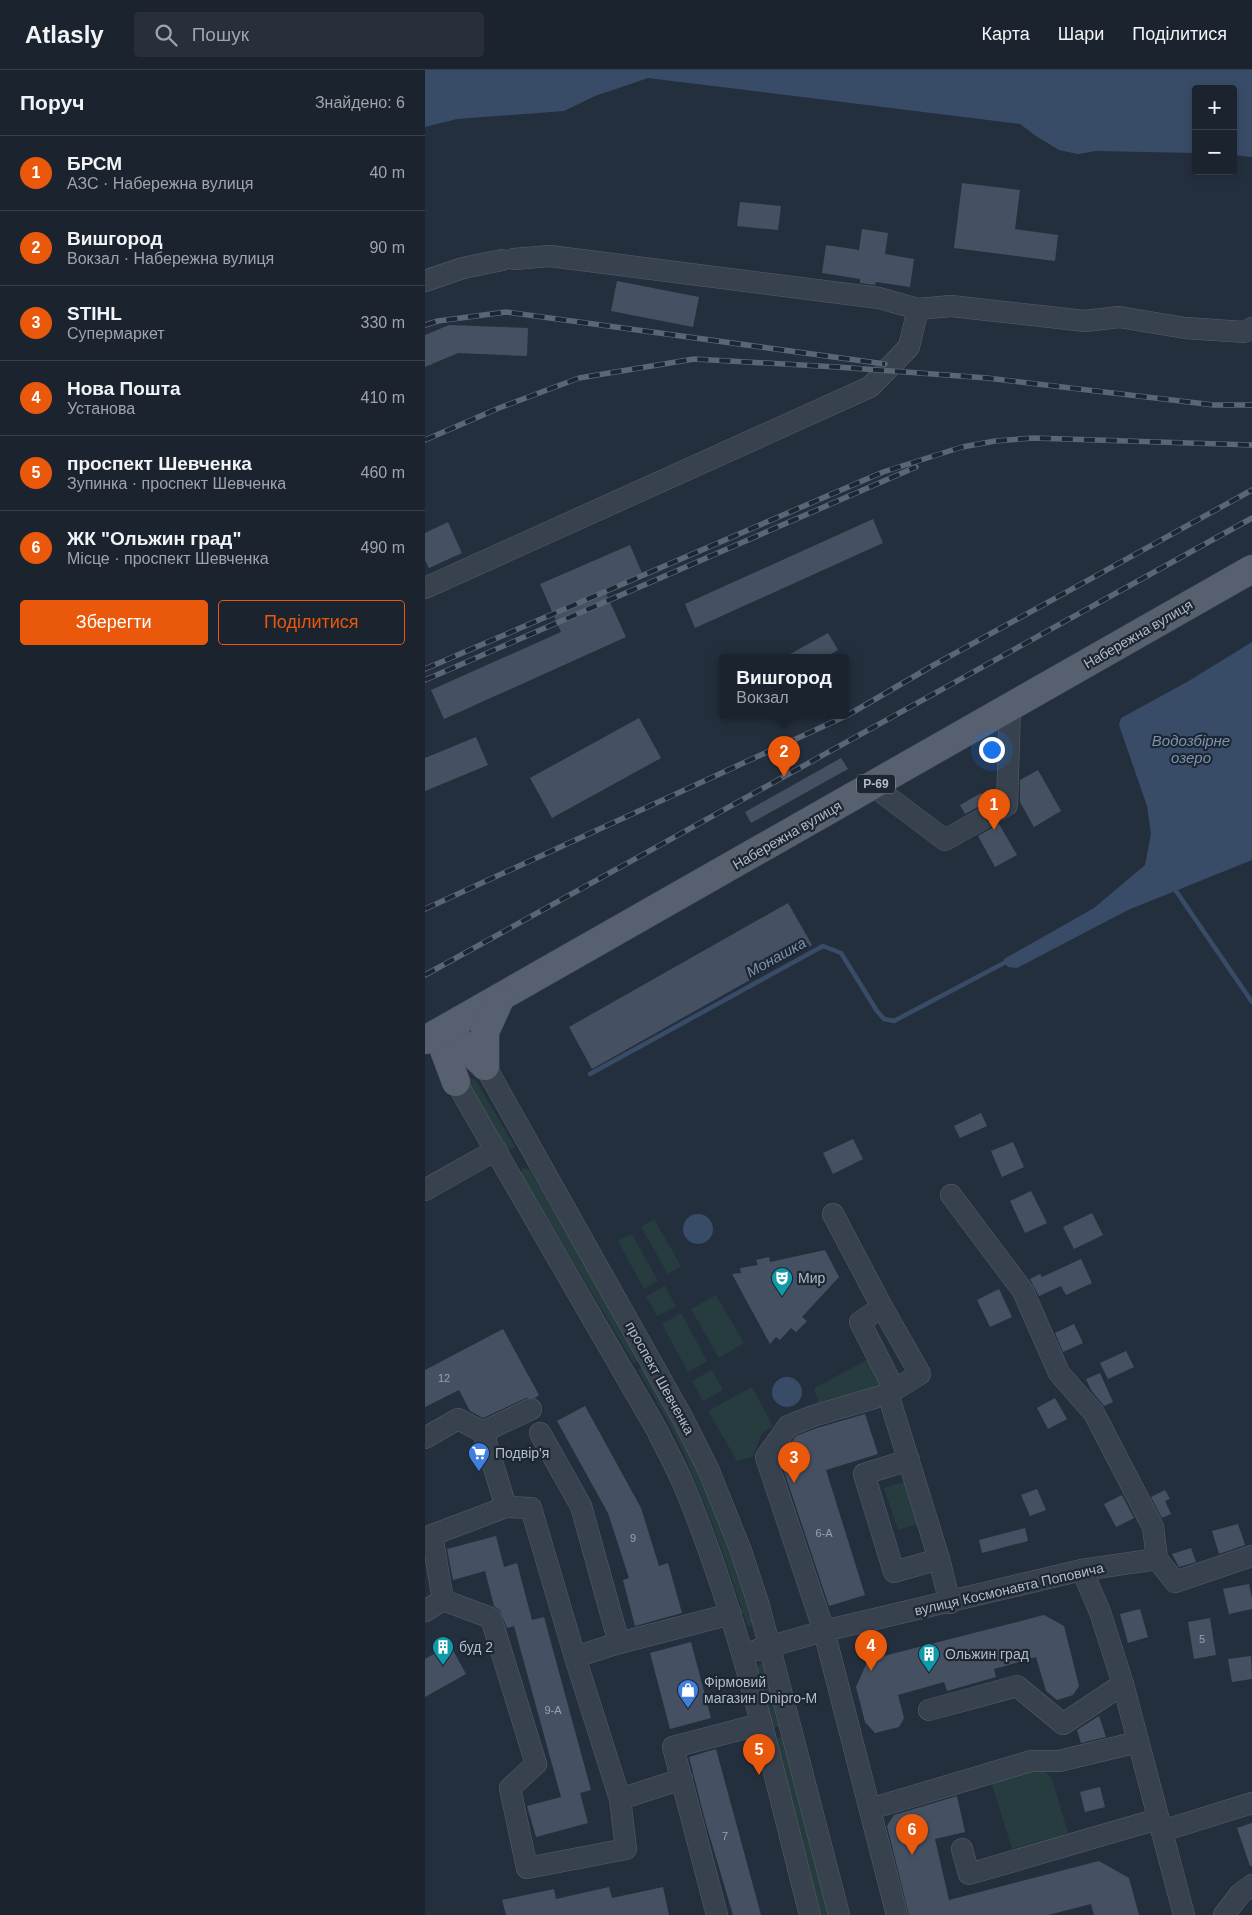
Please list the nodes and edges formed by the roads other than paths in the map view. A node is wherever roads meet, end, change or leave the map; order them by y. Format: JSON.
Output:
{"nodes":[{"id":1,"x":425,"y":281,"type":"edge"},
{"id":2,"x":918,"y":309,"type":"junction"},
{"id":3,"x":1252,"y":328,"type":"edge"},
{"id":4,"x":1252,"y":569,"type":"edge"},
{"id":5,"x":425,"y":588,"type":"edge"},
{"id":6,"x":1010,"y":707,"type":"junction"},
{"id":7,"x":872,"y":786,"type":"junction"},
{"id":8,"x":500,"y":998,"type":"junction"},
{"id":9,"x":434,"y":1035,"type":"edge"},
{"id":10,"x":485,"y":1066,"type":"junction"},
{"id":11,"x":425,"y":1067,"type":"edge"},
{"id":12,"x":456,"y":1082,"type":"junction"},
{"id":13,"x":533,"y":1152,"type":"junction"},
{"id":14,"x":501,"y":1158,"type":"junction"},
{"id":15,"x":425,"y":1190,"type":"edge"},
{"id":16,"x":951,"y":1195,"type":"dead end"},
{"id":17,"x":833,"y":1214,"type":"dead end"},
{"id":18,"x":883,"y":1307,"type":"junction"},
{"id":19,"x":888,"y":1394,"type":"junction"},
{"id":20,"x":531,"y":1409,"type":"dead end"},
{"id":21,"x":483,"y":1432,"type":"junction"},
{"id":22,"x":540,"y":1433,"type":"dead end"},
{"id":23,"x":425,"y":1438,"type":"edge"},
{"id":24,"x":909,"y":1460,"type":"junction"},
{"id":25,"x":506,"y":1507,"type":"junction"},
{"id":26,"x":429,"y":1535,"type":"edge"},
{"id":27,"x":1252,"y":1556,"type":"edge"},
{"id":28,"x":1157,"y":1559,"type":"junction"},
{"id":29,"x":939,"y":1560,"type":"junction"},
{"id":30,"x":1082,"y":1570,"type":"junction"},
{"id":31,"x":950,"y":1603,"type":"junction"},
{"id":32,"x":434,"y":1606,"type":"edge"},
{"id":33,"x":731,"y":1614,"type":"junction"},
{"id":34,"x":824,"y":1632,"type":"junction"},
{"id":35,"x":619,"y":1643,"type":"junction"},
{"id":36,"x":770,"y":1646,"type":"junction"},
{"id":37,"x":743,"y":1655,"type":"junction"},
{"id":38,"x":575,"y":1657,"type":"junction"},
{"id":39,"x":1123,"y":1684,"type":"junction"},
{"id":40,"x":929,"y":1710,"type":"dead end"},
{"id":41,"x":761,"y":1724,"type":"junction"},
{"id":42,"x":1138,"y":1742,"type":"junction"},
{"id":43,"x":681,"y":1780,"type":"junction"},
{"id":44,"x":621,"y":1799,"type":"junction"},
{"id":45,"x":1252,"y":1802,"type":"edge"},
{"id":46,"x":870,"y":1808,"type":"junction"},
{"id":47,"x":1160,"y":1825,"type":"junction"},
{"id":48,"x":963,"y":1849,"type":"dead end"},
{"id":49,"x":1252,"y":1885,"type":"edge"},
{"id":50,"x":717,"y":1915,"type":"edge"},
{"id":51,"x":810,"y":1915,"type":"edge"},
{"id":52,"x":839,"y":1915,"type":"edge"},
{"id":53,"x":897,"y":1915,"type":"edge"},
{"id":54,"x":1184,"y":1915,"type":"edge"},
{"id":55,"x":1224,"y":1915,"type":"edge"}],
"edges":[{"from":1,"to":2,"type":"street"},
{"from":2,"to":3,"type":"street"},
{"from":2,"to":5,"type":"street"},
{"from":4,"to":6,"type":"main road","name":"Набережна вулиця","number":"Р-69"},
{"from":6,"to":7,"type":"main road","name":"Набережна вулиця","number":"Р-69"},
{"from":6,"to":7,"type":"street"},
{"from":7,"to":8,"type":"main road","name":"Набережна вулиця","number":"Р-69"},
{"from":8,"to":9,"type":"main road","name":"Набережна вулиця","number":"Р-69"},
{"from":8,"to":10,"type":"main road"},
{"from":9,"to":10,"type":"main road"},
{"from":9,"to":12,"type":"main road"},
{"from":10,"to":13,"type":"street","name":"проспект Шевченка"},
{"from":11,"to":12,"type":"main road"},
{"from":12,"to":14,"type":"street","name":"проспект Шевченка"},
{"from":13,"to":14,"type":"street"},
{"from":13,"to":36,"type":"street","name":"проспект Шевченка"},
{"from":14,"to":15,"type":"street"},
{"from":14,"to":33,"type":"street","name":"проспект Шевченка"},
{"from":16,"to":28,"type":"street"},
{"from":17,"to":18,"type":"street"},
{"from":18,"to":19,"type":"street"},
{"from":18,"to":19,"type":"street"},
{"from":19,"to":24,"type":"street"},
{"from":19,"to":34,"type":"street"},
{"from":20,"to":21,"type":"street"},
{"from":21,"to":23,"type":"street"},
{"from":21,"to":25,"type":"street"},
{"from":22,"to":35,"type":"street"},
{"from":24,"to":29,"type":"street"},
{"from":24,"to":29,"type":"street"},
{"from":25,"to":26,"type":"street"},
{"from":25,"to":38,"type":"street"},
{"from":26,"to":32,"type":"street"},
{"from":27,"to":28,"type":"street"},
{"from":28,"to":30,"type":"street","name":"вулиця Космонавта Поповича"},
{"from":29,"to":31,"type":"street"},
{"from":30,"to":31,"type":"street","name":"вулиця Космонавта Поповича"},
{"from":30,"to":39,"type":"street"},
{"from":31,"to":34,"type":"street","name":"вулиця Космонавта Поповича"},
{"from":32,"to":44,"type":"street"},
{"from":33,"to":35,"type":"street"},
{"from":33,"to":37,"type":"street","name":"проспект Шевченка"},
{"from":34,"to":36,"type":"street","name":"вулиця Космонавта Поповича"},
{"from":34,"to":46,"type":"street"},
{"from":35,"to":38,"type":"street"},
{"from":36,"to":37,"type":"street","name":"вулиця Космонавта Поповича"},
{"from":36,"to":52,"type":"street","name":"проспект Шевченка"},
{"from":37,"to":41,"type":"street","name":"проспект Шевченка"},
{"from":38,"to":44,"type":"street"},
{"from":39,"to":40,"type":"street"},
{"from":39,"to":42,"type":"street"},
{"from":41,"to":43,"type":"street"},
{"from":41,"to":51,"type":"street","name":"проспект Шевченка"},
{"from":42,"to":46,"type":"street"},
{"from":42,"to":47,"type":"street"},
{"from":43,"to":44,"type":"street"},
{"from":43,"to":50,"type":"street"},
{"from":45,"to":47,"type":"street"},
{"from":46,"to":53,"type":"street"},
{"from":47,"to":48,"type":"street"},
{"from":47,"to":54,"type":"street"},
{"from":49,"to":55,"type":"street"}]}
